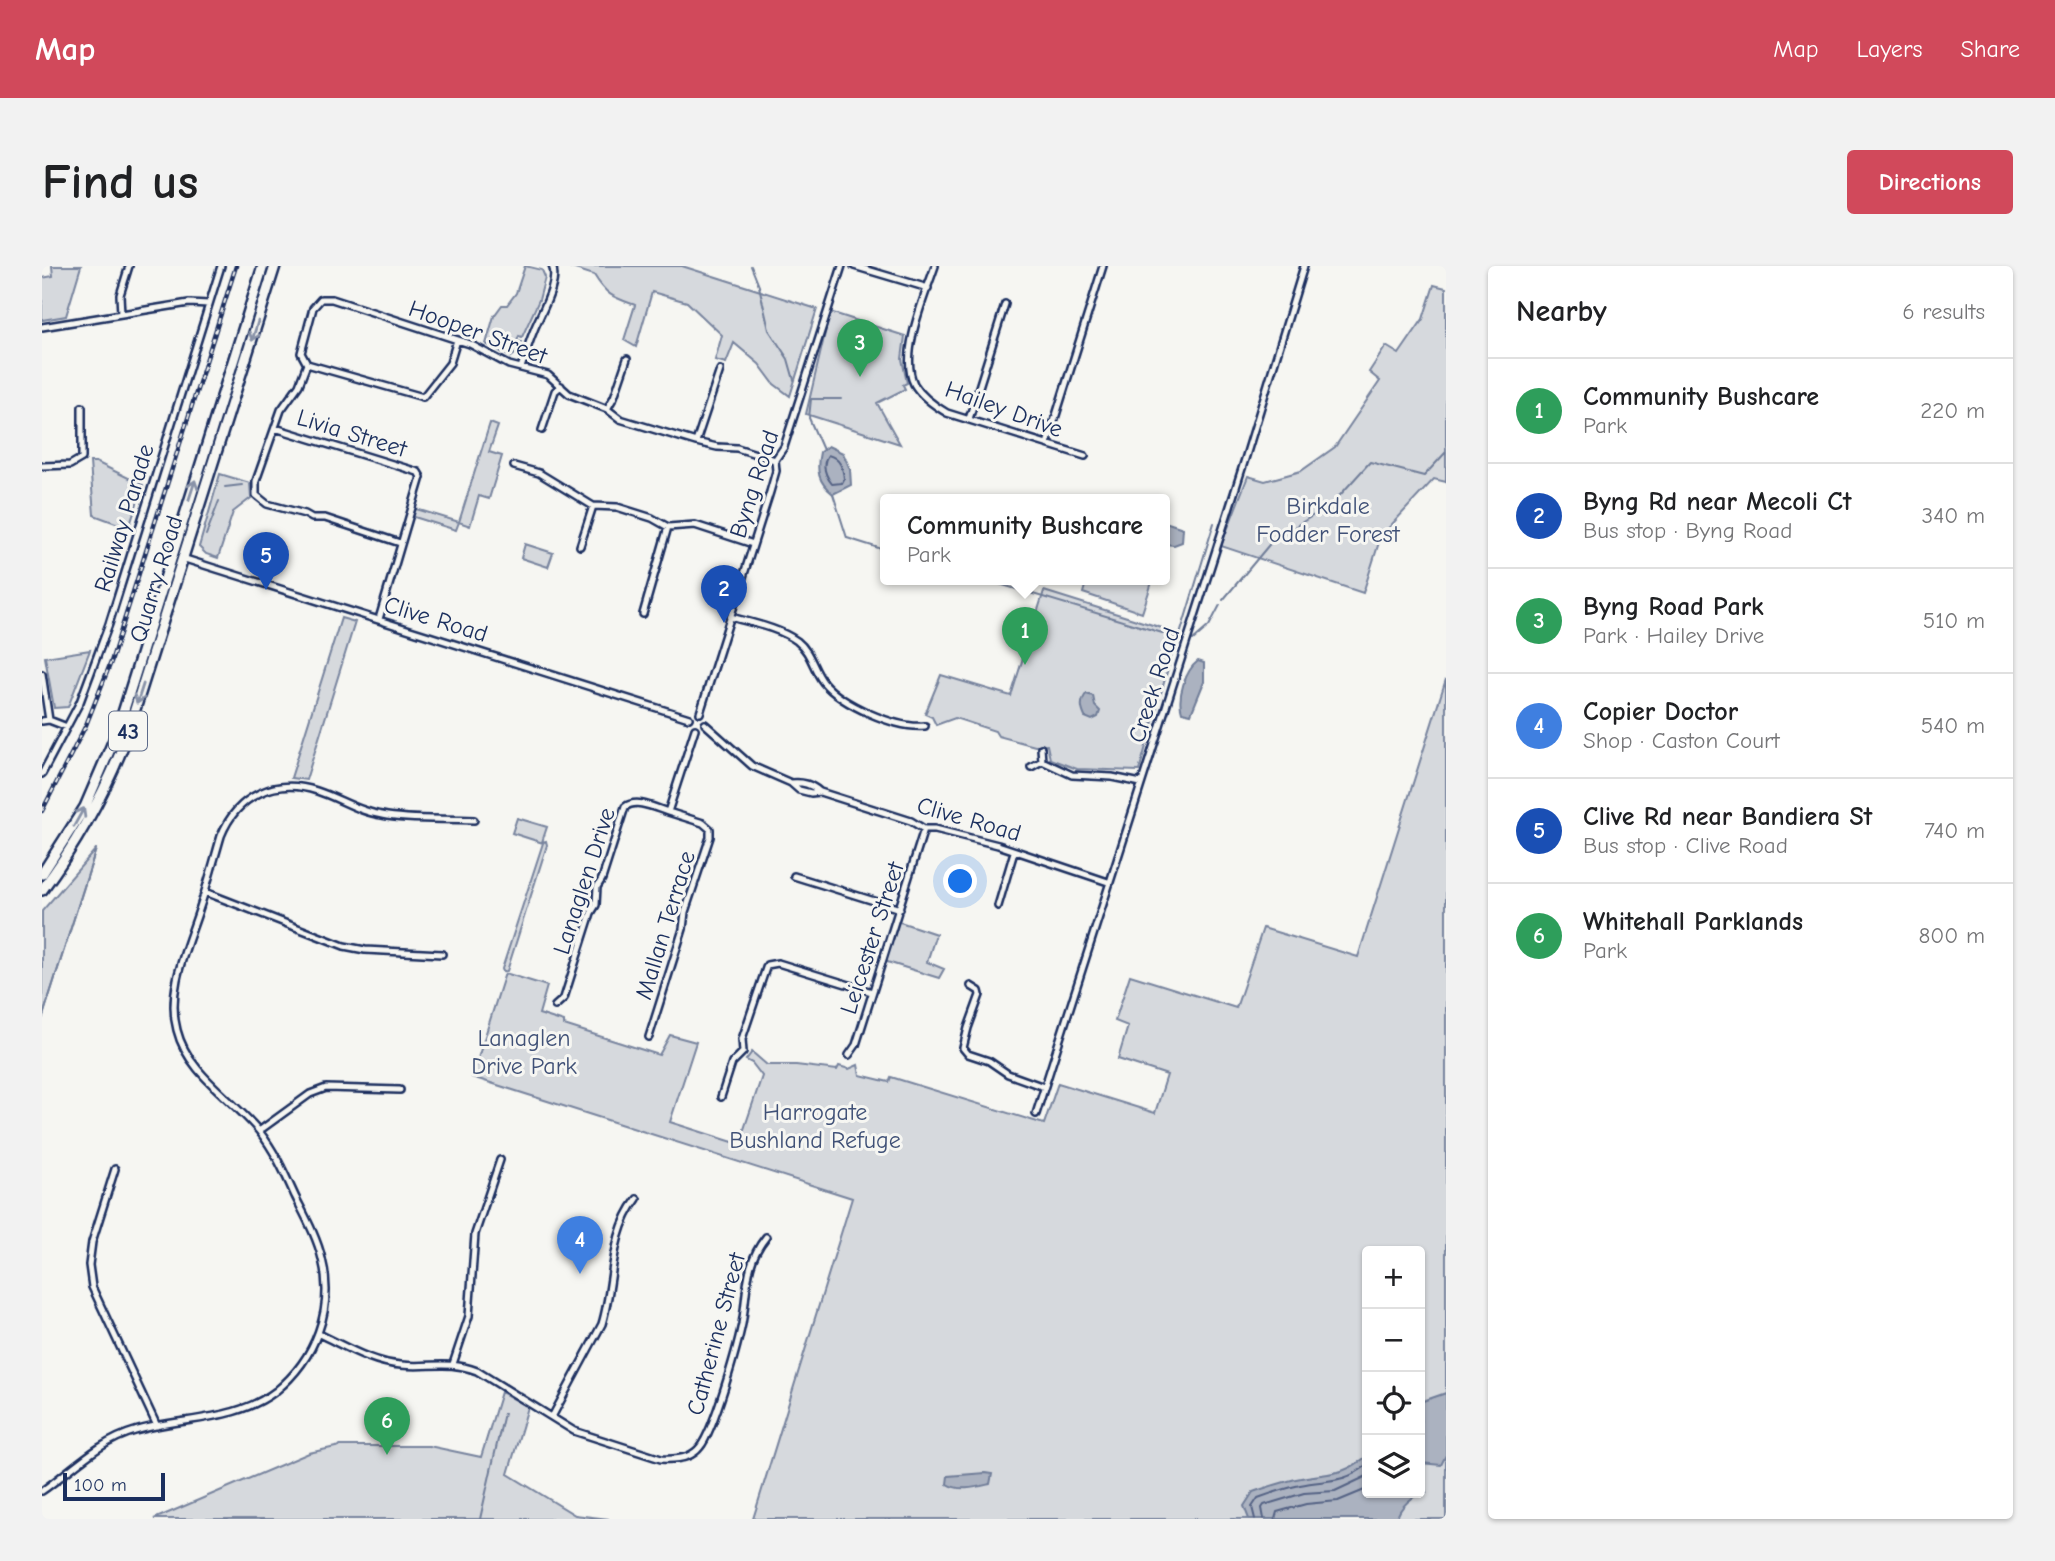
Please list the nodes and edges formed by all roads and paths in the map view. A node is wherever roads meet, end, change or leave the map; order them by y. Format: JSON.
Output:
{"nodes":[{"id":1,"x":129,"y":266,"type":"edge"},
{"id":2,"x":221,"y":266,"type":"edge"},
{"id":3,"x":263,"y":266,"type":"edge"},
{"id":4,"x":275,"y":266,"type":"edge"},
{"id":5,"x":552,"y":266,"type":"edge"},
{"id":6,"x":842,"y":266,"type":"edge"},
{"id":7,"x":854,"y":266,"type":"edge"},
{"id":8,"x":935,"y":266,"type":"edge"},
{"id":9,"x":1103,"y":266,"type":"edge"},
{"id":10,"x":1304,"y":266,"type":"edge"},
{"id":11,"x":928,"y":288,"type":"junction"},
{"id":12,"x":209,"y":304,"type":"junction"},
{"id":13,"x":1005,"y":304,"type":"dead end"},
{"id":14,"x":121,"y":314,"type":"junction"},
{"id":15,"x":42,"y":327,"type":"edge"},
{"id":16,"x":457,"y":340,"type":"junction"},
{"id":17,"x":627,"y":359,"type":"dead end"},
{"id":18,"x":307,"y":364,"type":"junction"},
{"id":19,"x":521,"y":368,"type":"junction"},
{"id":20,"x":720,"y":370,"type":"dead end"},
{"id":21,"x":561,"y":386,"type":"junction"},
{"id":22,"x":82,"y":407,"type":"dead end"},
{"id":23,"x":607,"y":409,"type":"junction"},
{"id":24,"x":969,"y":419,"type":"junction"},
{"id":25,"x":275,"y":428,"type":"junction"},
{"id":26,"x":542,"y":430,"type":"dead end"},
{"id":27,"x":209,"y":436,"type":"junction"},
{"id":28,"x":220,"y":439,"type":"junction"},
{"id":29,"x":696,"y":442,"type":"junction"},
{"id":30,"x":1047,"y":444,"type":"junction"},
{"id":31,"x":1085,"y":456,"type":"dead end"},
{"id":32,"x":775,"y":460,"type":"junction"},
{"id":33,"x":42,"y":466,"type":"edge"},
{"id":34,"x":514,"y":466,"type":"dead end"},
{"id":35,"x":593,"y":506,"type":"junction"},
{"id":36,"x":668,"y":527,"type":"junction"},
{"id":37,"x":400,"y":543,"type":"junction"},
{"id":38,"x":753,"y":544,"type":"junction"},
{"id":39,"x":580,"y":546,"type":"dead end"},
{"id":40,"x":172,"y":555,"type":"junction"},
{"id":41,"x":183,"y":558,"type":"junction"},
{"id":42,"x":643,"y":614,"type":"dead end"},
{"id":43,"x":731,"y":617,"type":"junction"},
{"id":44,"x":379,"y":619,"type":"junction"},
{"id":45,"x":42,"y":674,"type":"edge"},
{"id":46,"x":700,"y":713,"type":"junction"},
{"id":47,"x":689,"y":718,"type":"junction"},
{"id":48,"x":46,"y":720,"type":"edge"},
{"id":49,"x":705,"y":724,"type":"junction"},
{"id":50,"x":925,"y":726,"type":"dead end"},
{"id":51,"x":67,"y":727,"type":"junction"},
{"id":52,"x":695,"y":729,"type":"junction"},
{"id":53,"x":1041,"y":748,"type":"dead end"},
{"id":54,"x":1042,"y":761,"type":"junction"},
{"id":55,"x":1031,"y":767,"type":"dead end"},
{"id":56,"x":42,"y":774,"type":"edge"},
{"id":57,"x":1140,"y":783,"type":"junction"},
{"id":58,"x":668,"y":812,"type":"junction"},
{"id":59,"x":474,"y":820,"type":"dead end"},
{"id":60,"x":924,"y":829,"type":"junction"},
{"id":61,"x":1014,"y":852,"type":"junction"},
{"id":62,"x":42,"y":874,"type":"edge"},
{"id":63,"x":794,"y":876,"type":"dead end"},
{"id":64,"x":1108,"y":882,"type":"junction"},
{"id":65,"x":42,"y":890,"type":"edge"},
{"id":66,"x":205,"y":892,"type":"junction"},
{"id":67,"x":998,"y":906,"type":"dead end"},
{"id":68,"x":900,"y":909,"type":"junction"},
{"id":69,"x":442,"y":954,"type":"dead end"},
{"id":70,"x":971,"y":986,"type":"dead end"},
{"id":71,"x":872,"y":992,"type":"junction"},
{"id":72,"x":555,"y":1006,"type":"dead end"},
{"id":73,"x":649,"y":1037,"type":"dead end"},
{"id":74,"x":849,"y":1055,"type":"dead end"},
{"id":75,"x":1044,"y":1087,"type":"junction"},
{"id":76,"x":400,"y":1090,"type":"dead end"},
{"id":77,"x":721,"y":1097,"type":"dead end"},
{"id":78,"x":1036,"y":1114,"type":"dead end"},
{"id":79,"x":259,"y":1131,"type":"junction"},
{"id":80,"x":500,"y":1160,"type":"dead end"},
{"id":81,"x":115,"y":1169,"type":"dead end"},
{"id":82,"x":637,"y":1199,"type":"dead end"},
{"id":83,"x":766,"y":1237,"type":"dead end"},
{"id":84,"x":319,"y":1334,"type":"junction"},
{"id":85,"x":453,"y":1364,"type":"junction"},
{"id":86,"x":552,"y":1417,"type":"junction"},
{"id":87,"x":157,"y":1426,"type":"junction"},
{"id":88,"x":42,"y":1490,"type":"edge"}],
"edges":[{"from":1,"to":14,"type":"street"},
{"from":2,"to":12,"type":"street","name":"Railway Parade"},
{"from":3,"to":27,"type":"main road","name":"Quarry Road","number":"43"},
{"from":4,"to":28,"type":"main road","name":"Quarry Road","number":"43","one_way":true},
{"from":5,"to":19,"type":"street"},
{"from":6,"to":32,"type":"street","name":"Byng Road"},
{"from":7,"to":11,"type":"street"},
{"from":8,"to":11,"type":"street","name":"Hailey Drive"},
{"from":9,"to":30,"type":"street"},
{"from":10,"to":57,"type":"street","name":"Creek Road"},
{"from":11,"to":24,"type":"street","name":"Hailey Drive"},
{"from":12,"to":14,"type":"street"},
{"from":12,"to":51,"type":"street","name":"Railway Parade"},
{"from":13,"to":24,"type":"street"},
{"from":14,"to":15,"type":"street"},
{"from":16,"to":18,"type":"street"},
{"from":16,"to":18,"type":"street","name":"Hooper Street"},
{"from":16,"to":19,"type":"street","name":"Hooper Street"},
{"from":17,"to":23,"type":"street"},
{"from":18,"to":25,"type":"street"},
{"from":19,"to":21,"type":"street","name":"Hooper Street"},
{"from":20,"to":29,"type":"street"},
{"from":21,"to":23,"type":"street","name":"Hooper Street"},
{"from":21,"to":26,"type":"street"},
{"from":22,"to":33,"type":"street"},
{"from":23,"to":29,"type":"street","name":"Hooper Street"},
{"from":24,"to":30,"type":"street","name":"Hailey Drive"},
{"from":25,"to":37,"type":"street"},
{"from":25,"to":37,"type":"street","name":"Livia Street"},
{"from":27,"to":28,"type":"main road"},
{"from":40,"to":27,"type":"main road","name":"Quarry Road","number":"43","one_way":true},
{"from":28,"to":41,"type":"main road","name":"Quarry Road","number":"43"},
{"from":29,"to":32,"type":"street","name":"Hooper Street"},
{"from":30,"to":31,"type":"street","name":"Hailey Drive"},
{"from":32,"to":38,"type":"street","name":"Byng Road"},
{"from":34,"to":35,"type":"street"},
{"from":35,"to":36,"type":"street"},
{"from":35,"to":39,"type":"street"},
{"from":36,"to":38,"type":"street"},
{"from":36,"to":42,"type":"street"},
{"from":37,"to":44,"type":"street"},
{"from":38,"to":43,"type":"street","name":"Byng Road"},
{"from":40,"to":41,"type":"street","name":"Clive Road"},
{"from":62,"to":40,"type":"main road","name":"Quarry Road","number":"43","one_way":true},
{"from":41,"to":44,"type":"street","name":"Clive Road"},
{"from":41,"to":65,"type":"main road","name":"Quarry Road","number":"43","one_way":true},
{"from":43,"to":46,"type":"street","name":"Byng Road"},
{"from":43,"to":50,"type":"street"},
{"from":44,"to":47,"type":"street","name":"Clive Road"},
{"from":45,"to":48,"type":"street"},
{"from":46,"to":47,"type":"street"},
{"from":46,"to":49,"type":"street"},
{"from":47,"to":52,"type":"street"},
{"from":48,"to":51,"type":"street"},
{"from":49,"to":52,"type":"street"},
{"from":49,"to":60,"type":"street","name":"Clive Road"},
{"from":51,"to":56,"type":"street","name":"Railway Parade"},
{"from":52,"to":58,"type":"street","name":"Mallan Terrace"},
{"from":53,"to":54,"type":"street"},
{"from":54,"to":55,"type":"street"},
{"from":54,"to":57,"type":"street"},
{"from":57,"to":64,"type":"street","name":"Creek Road"},
{"from":58,"to":72,"type":"street","name":"Lanaglen Drive"},
{"from":58,"to":73,"type":"street","name":"Mallan Terrace"},
{"from":59,"to":66,"type":"street"},
{"from":60,"to":61,"type":"street","name":"Clive Road"},
{"from":60,"to":68,"type":"street","name":"Leicester Street"},
{"from":61,"to":64,"type":"street","name":"Clive Road"},
{"from":61,"to":67,"type":"street"},
{"from":63,"to":68,"type":"street"},
{"from":64,"to":75,"type":"street","name":"Creek Road"},
{"from":66,"to":69,"type":"street"},
{"from":66,"to":79,"type":"street"},
{"from":68,"to":71,"type":"street","name":"Leicester Street"},
{"from":70,"to":75,"type":"street"},
{"from":71,"to":74,"type":"street","name":"Leicester Street"},
{"from":71,"to":77,"type":"street"},
{"from":75,"to":78,"type":"street","name":"Creek Road"},
{"from":76,"to":79,"type":"street"},
{"from":79,"to":84,"type":"street"},
{"from":80,"to":85,"type":"street"},
{"from":81,"to":87,"type":"street"},
{"from":82,"to":86,"type":"street"},
{"from":83,"to":86,"type":"street","name":"Catherine Street"},
{"from":84,"to":85,"type":"street","name":"Catherine Street"},
{"from":84,"to":87,"type":"street"},
{"from":85,"to":86,"type":"street","name":"Catherine Street"},
{"from":87,"to":88,"type":"street"}]}
